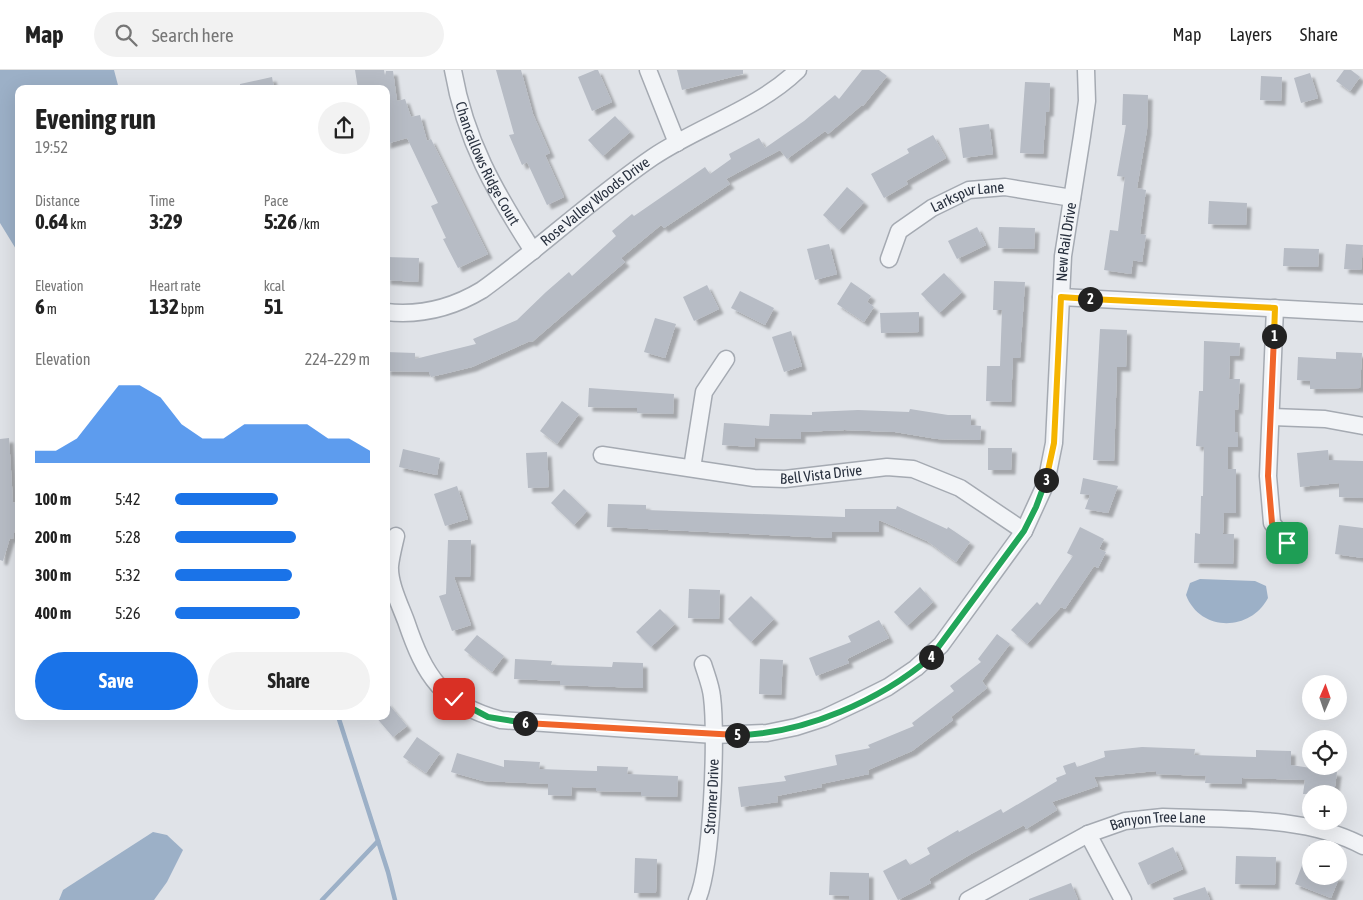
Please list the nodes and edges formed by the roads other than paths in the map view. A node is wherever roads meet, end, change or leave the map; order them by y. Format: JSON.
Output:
{"nodes":[{"id":1,"x":453,"y":70,"type":"edge"},
{"id":2,"x":648,"y":70,"type":"edge"},
{"id":3,"x":798,"y":70,"type":"edge"},
{"id":4,"x":1086,"y":70,"type":"edge"},
{"id":5,"x":677,"y":143,"type":"junction"},
{"id":6,"x":1072,"y":198,"type":"junction"},
{"id":7,"x":533,"y":251,"type":"junction"},
{"id":8,"x":889,"y":259,"type":"dead end"},
{"id":9,"x":1061,"y":297,"type":"junction"},
{"id":10,"x":1275,"y":308,"type":"junction"},
{"id":11,"x":390,"y":312,"type":"edge"},
{"id":12,"x":1363,"y":314,"type":"edge"},
{"id":13,"x":726,"y":360,"type":"dead end"},
{"id":14,"x":1272,"y":417,"type":"junction"},
{"id":15,"x":1363,"y":426,"type":"edge"},
{"id":16,"x":602,"y":455,"type":"dead end"},
{"id":17,"x":692,"y":468,"type":"junction"},
{"id":18,"x":1024,"y":531,"type":"junction"},
{"id":19,"x":396,"y":536,"type":"dead end"},
{"id":20,"x":1287,"y":543,"type":"dead end"},
{"id":21,"x":703,"y":664,"type":"dead end"},
{"id":22,"x":714,"y":735,"type":"junction"},
{"id":23,"x":1088,"y":834,"type":"junction"},
{"id":24,"x":1363,"y":846,"type":"edge"},
{"id":25,"x":701,"y":899,"type":"edge"},
{"id":26,"x":968,"y":900,"type":"edge"},
{"id":27,"x":1123,"y":900,"type":"edge"}],
"edges":[{"from":1,"to":7,"type":"street","name":"Chancallows Ridge Court"},
{"from":2,"to":5,"type":"street"},
{"from":3,"to":5,"type":"street","name":"Rose Valley Woods Drive"},
{"from":4,"to":6,"type":"street","name":"New Rail Drive"},
{"from":5,"to":7,"type":"street","name":"Rose Valley Woods Drive"},
{"from":6,"to":8,"type":"street","name":"Larkspur Lane"},
{"from":6,"to":9,"type":"street","name":"New Rail Drive"},
{"from":7,"to":11,"type":"street","name":"Rose Valley Woods Drive"},
{"from":9,"to":10,"type":"street"},
{"from":9,"to":18,"type":"street","name":"New Rail Drive"},
{"from":10,"to":12,"type":"street"},
{"from":10,"to":14,"type":"street"},
{"from":13,"to":17,"type":"street"},
{"from":14,"to":15,"type":"street"},
{"from":14,"to":20,"type":"street"},
{"from":16,"to":17,"type":"street","name":"Bell Vista Drive"},
{"from":17,"to":18,"type":"street","name":"Bell Vista Drive"},
{"from":18,"to":22,"type":"street","name":"New Rail Drive"},
{"from":19,"to":22,"type":"street","name":"New Rail Drive"},
{"from":21,"to":22,"type":"street","name":"Stromer Drive"},
{"from":22,"to":25,"type":"street","name":"Stromer Drive"},
{"from":23,"to":24,"type":"street","name":"Banyon Tree Lane"},
{"from":23,"to":26,"type":"street","name":"Banyon Tree Lane"},
{"from":23,"to":27,"type":"street"}]}
